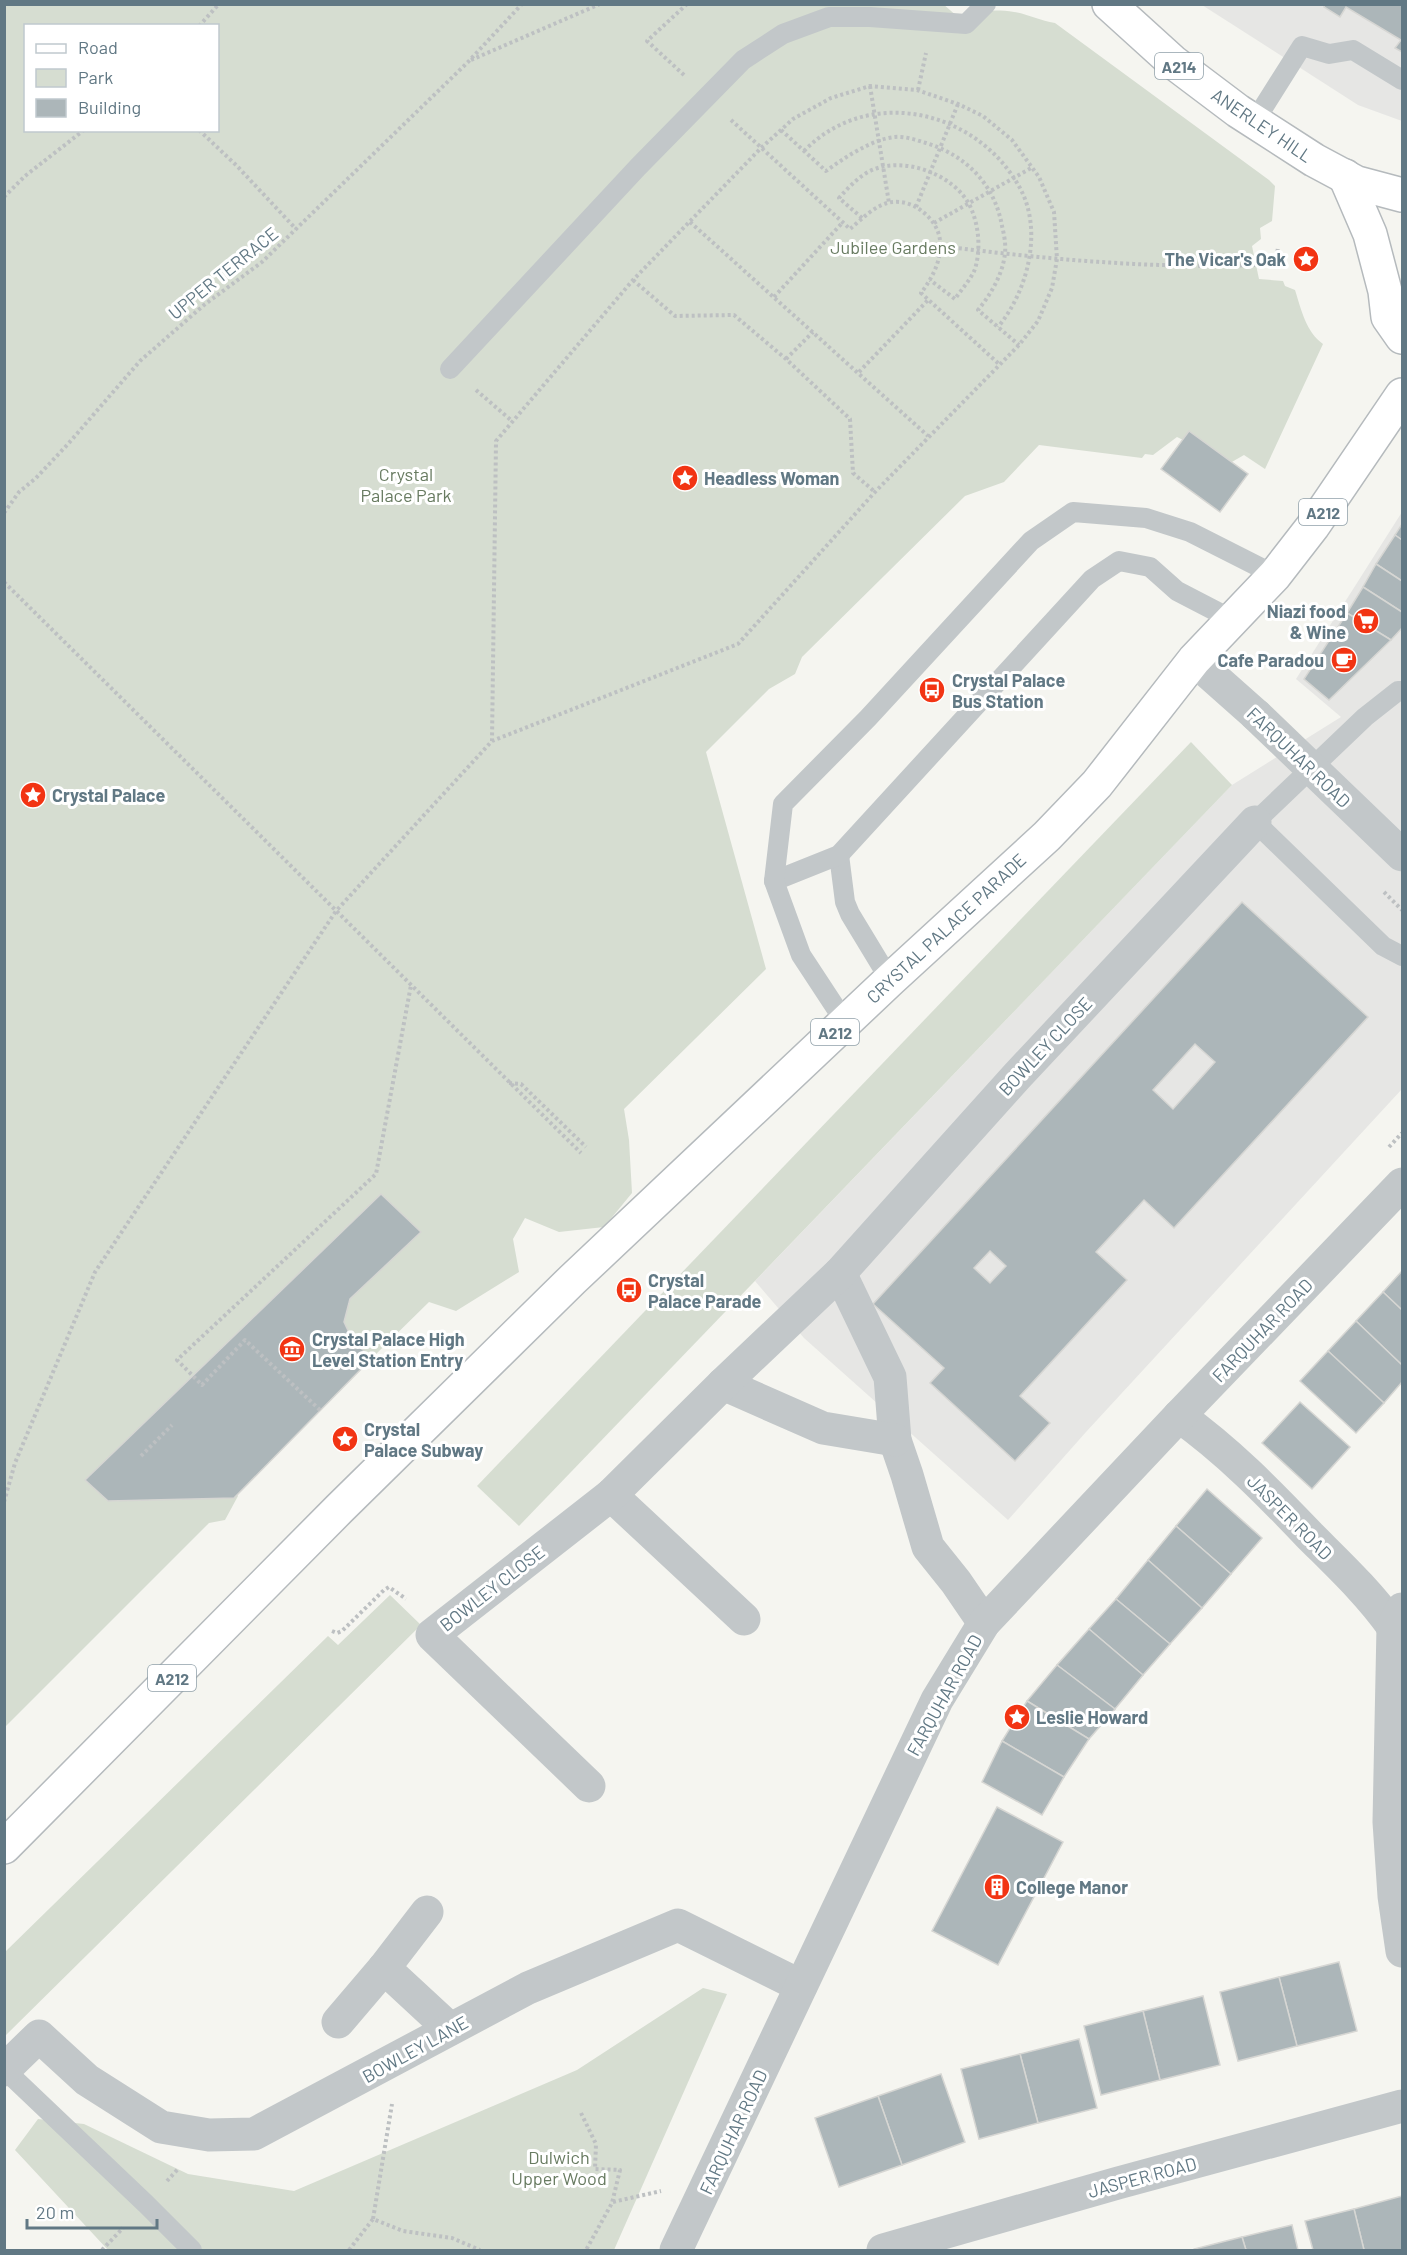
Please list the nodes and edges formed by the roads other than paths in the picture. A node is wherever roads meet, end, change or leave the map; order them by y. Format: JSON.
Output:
{"nodes":[{"id":1,"x":986,"y":4,"type":"edge"},
{"id":2,"x":1109,"y":4,"type":"edge"},
{"id":3,"x":1402,"y":80,"type":"edge"},
{"id":4,"x":1254,"y":122,"type":"junction"},
{"id":5,"x":1345,"y":176,"type":"junction"},
{"id":6,"x":1402,"y":195,"type":"edge"},
{"id":7,"x":1402,"y":337,"type":"edge"},
{"id":8,"x":450,"y":369,"type":"road end"},
{"id":9,"x":1402,"y":395,"type":"edge"},
{"id":10,"x":1275,"y":575,"type":"junction"},
{"id":11,"x":1231,"y":619,"type":"junction"},
{"id":12,"x":1194,"y":660,"type":"junction"},
{"id":13,"x":1402,"y":691,"type":"edge"},
{"id":14,"x":1255,"y":822,"type":"junction"},
{"id":15,"x":839,"y":855,"type":"junction"},
{"id":16,"x":1402,"y":855,"type":"edge"},
{"id":17,"x":774,"y":882,"type":"junction"},
{"id":18,"x":1402,"y":956,"type":"edge"},
{"id":19,"x":890,"y":980,"type":"junction"},
{"id":20,"x":845,"y":1022,"type":"junction"},
{"id":21,"x":1402,"y":1184,"type":"edge"},
{"id":22,"x":840,"y":1273,"type":"junction"},
{"id":23,"x":723,"y":1384,"type":"junction"},
{"id":24,"x":1179,"y":1416,"type":"junction"},
{"id":25,"x":895,"y":1440,"type":"junction"},
{"id":26,"x":610,"y":1495,"type":"junction"},
{"id":27,"x":1398,"y":1618,"type":"edge"},
{"id":28,"x":744,"y":1619,"type":"dead end"},
{"id":29,"x":984,"y":1623,"type":"junction"},
{"id":30,"x":589,"y":1786,"type":"dead end"},
{"id":31,"x":4,"y":1847,"type":"edge"},
{"id":32,"x":427,"y":1912,"type":"dead end"},
{"id":33,"x":1402,"y":1951,"type":"edge"},
{"id":34,"x":384,"y":1968,"type":"junction"},
{"id":35,"x":801,"y":1986,"type":"junction"},
{"id":36,"x":338,"y":2022,"type":"dead end"},
{"id":37,"x":450,"y":2029,"type":"junction"},
{"id":38,"x":5,"y":2070,"type":"edge"},
{"id":39,"x":1402,"y":2106,"type":"edge"},
{"id":40,"x":192,"y":2250,"type":"edge"},
{"id":41,"x":676,"y":2250,"type":"edge"},
{"id":42,"x":883,"y":2250,"type":"edge"}],
"edges":[{"from":1,"to":8,"type":"lane"},
{"from":2,"to":4,"type":"main road","name":"ANERLEY HILL","number":"A214"},
{"from":3,"to":4,"type":"lane"},
{"from":4,"to":5,"type":"main road","name":"ANERLEY HILL","number":"A214"},
{"from":5,"to":6,"type":"main road","name":"ANERLEY HILL","number":"A214"},
{"from":5,"to":7,"type":"main road"},
{"from":9,"to":10,"type":"main road","name":"CRYSTAL PALACE PARADE","number":"A212"},
{"from":10,"to":11,"type":"main road","name":"CRYSTAL PALACE PARADE","number":"A212"},
{"from":10,"to":17,"type":"lane"},
{"from":11,"to":12,"type":"main road","name":"CRYSTAL PALACE PARADE","number":"A212"},
{"from":11,"to":15,"type":"lane"},
{"from":12,"to":16,"type":"street","name":"FARQUHAR ROAD","bridge":true},
{"from":12,"to":19,"type":"main road","name":"CRYSTAL PALACE PARADE","number":"A212"},
{"from":13,"to":14,"type":"lane","name":"BOWLEY CLOSE"},
{"from":14,"to":18,"type":"lane"},
{"from":14,"to":22,"type":"street","name":"BOWLEY CLOSE"},
{"from":15,"to":17,"type":"lane"},
{"from":15,"to":19,"type":"lane"},
{"from":17,"to":20,"type":"lane"},
{"from":19,"to":20,"type":"main road","name":"CRYSTAL PALACE PARADE","number":"A212"},
{"from":20,"to":31,"type":"main road","name":"CRYSTAL PALACE PARADE","number":"A212"},
{"from":21,"to":24,"type":"street","name":"FARQUHAR ROAD"},
{"from":22,"to":23,"type":"street","name":"BOWLEY CLOSE"},
{"from":22,"to":25,"type":"street"},
{"from":23,"to":25,"type":"street"},
{"from":23,"to":26,"type":"street","name":"BOWLEY CLOSE"},
{"from":24,"to":27,"type":"street","name":"JASPER ROAD"},
{"from":24,"to":29,"type":"street","name":"FARQUHAR ROAD"},
{"from":25,"to":29,"type":"street"},
{"from":26,"to":28,"type":"street"},
{"from":26,"to":30,"type":"street","name":"BOWLEY CLOSE"},
{"from":27,"to":33,"type":"street","name":"JASPER ROAD"},
{"from":29,"to":35,"type":"street","name":"FARQUHAR ROAD"},
{"from":32,"to":34,"type":"street"},
{"from":34,"to":36,"type":"street"},
{"from":34,"to":37,"type":"street"},
{"from":35,"to":37,"type":"street","name":"BOWLEY LANE"},
{"from":35,"to":41,"type":"street","name":"FARQUHAR ROAD"},
{"from":37,"to":38,"type":"street","name":"BOWLEY LANE"},
{"from":38,"to":40,"type":"lane"},
{"from":39,"to":42,"type":"street","name":"JASPER ROAD"}]}
